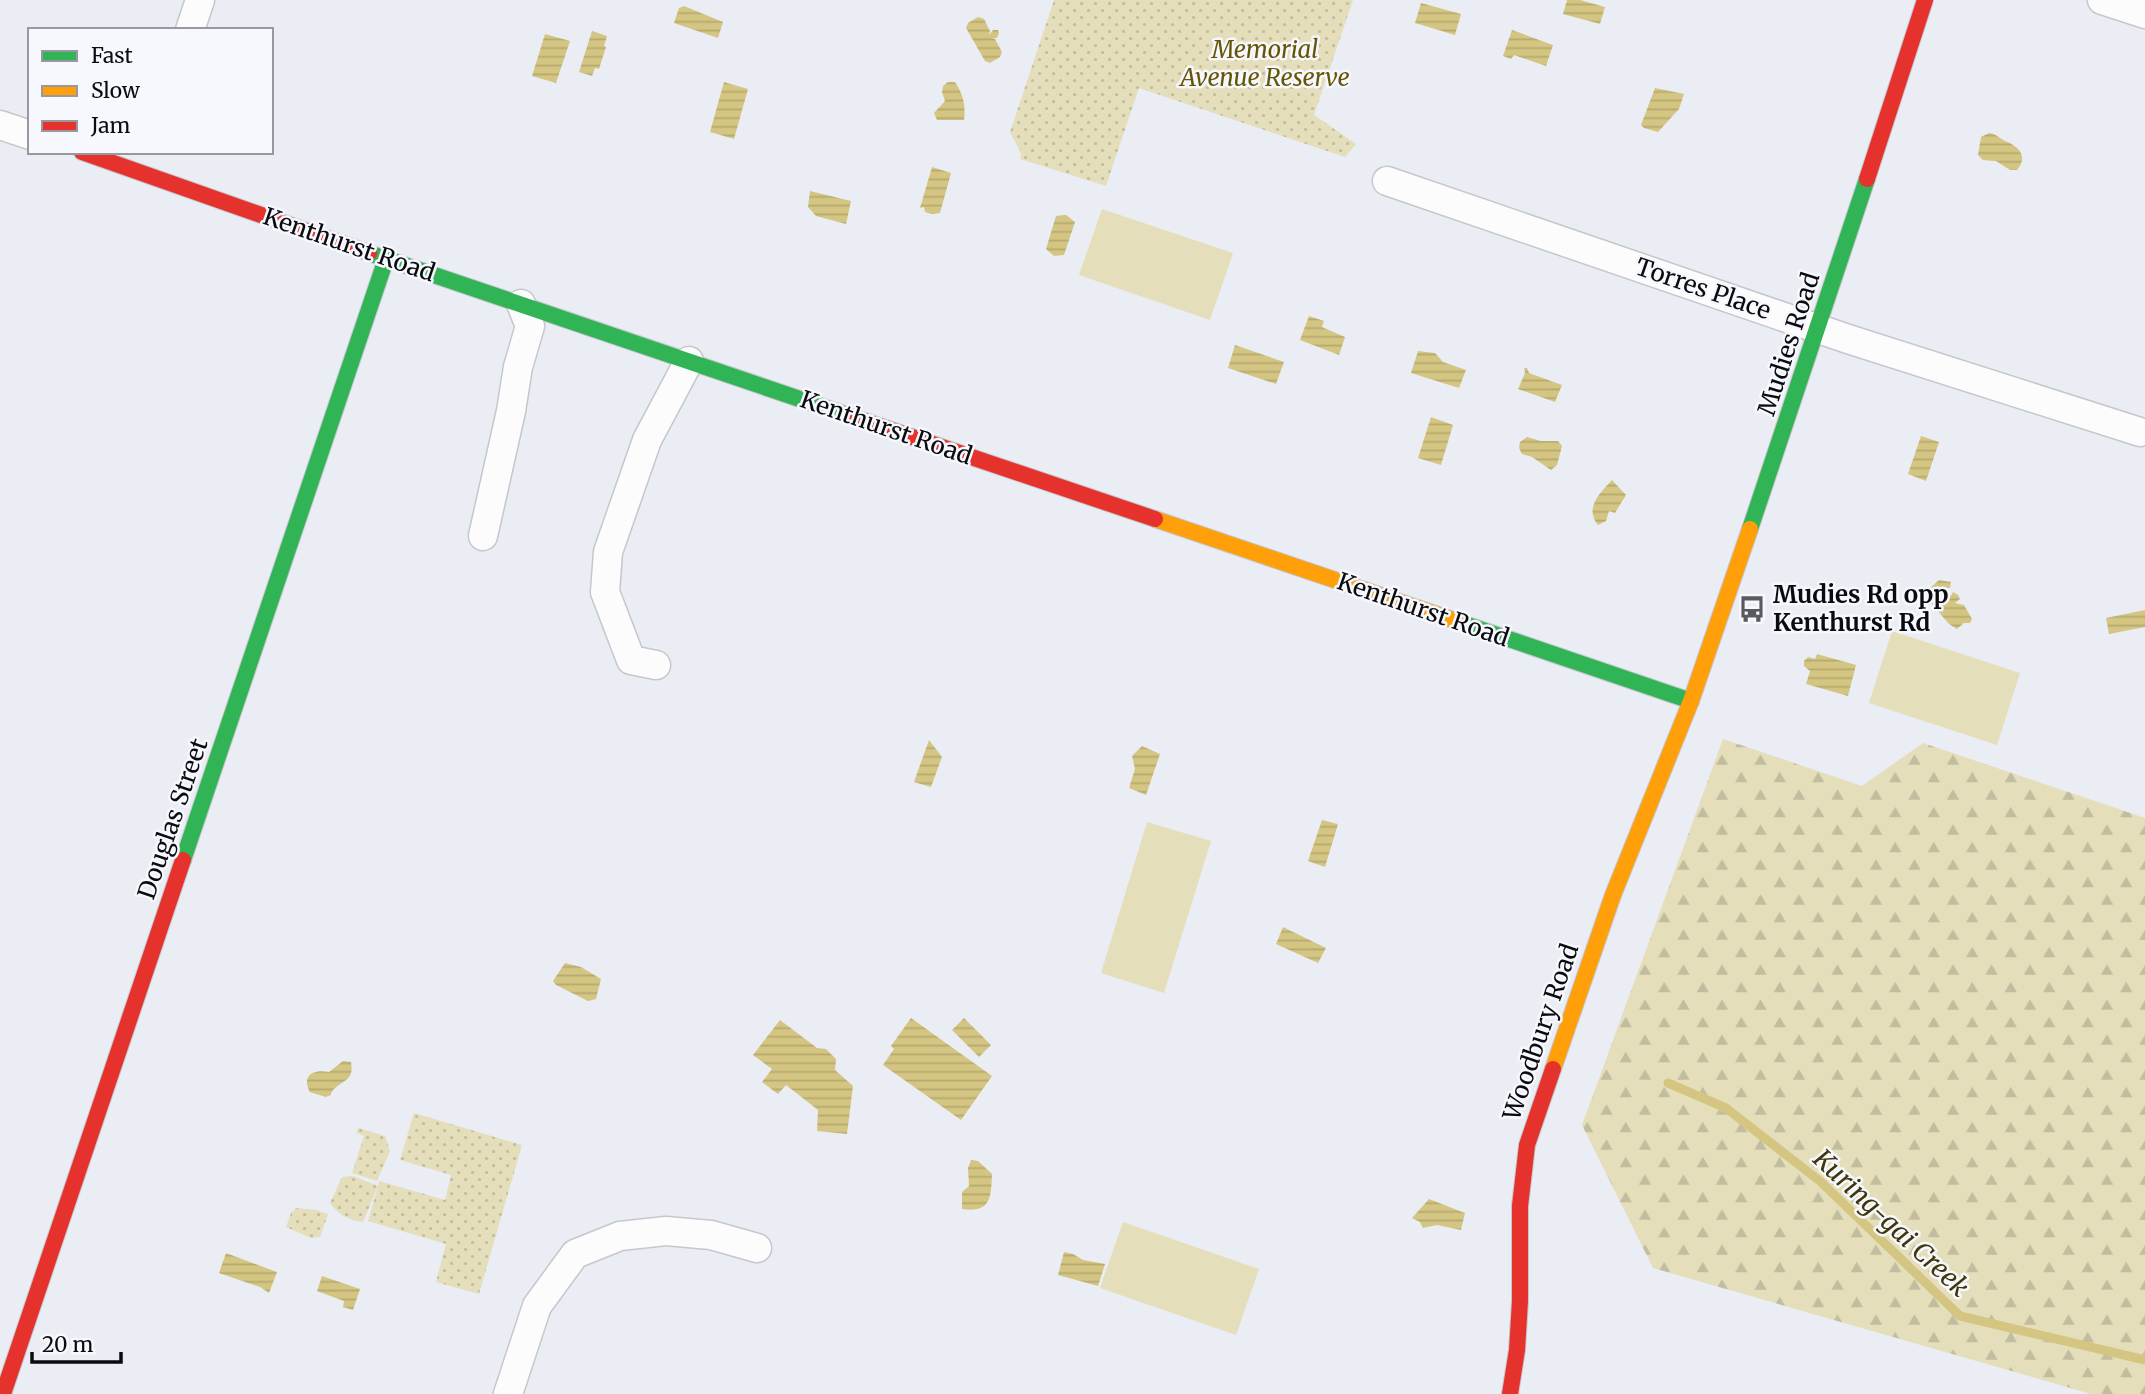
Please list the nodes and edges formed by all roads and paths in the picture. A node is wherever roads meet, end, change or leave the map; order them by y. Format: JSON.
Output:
{"nodes":[{"id":1,"x":200,"y":0,"type":"edge"},
{"id":2,"x":1925,"y":0,"type":"edge"},
{"id":3,"x":2102,"y":0,"type":"edge"},
{"id":4,"x":2145,"y":14,"type":"edge"},
{"id":5,"x":191,"y":28,"type":"edge"},
{"id":6,"x":0,"y":125,"type":"edge"},
{"id":7,"x":28,"y":134,"type":"edge"},
{"id":8,"x":94,"y":154,"type":"edge"},
{"id":9,"x":146,"y":163,"type":"edge"},
{"id":10,"x":1387,"y":181,"type":"dead end"},
{"id":11,"x":386,"y":258,"type":"junction"},
{"id":12,"x":521,"y":304,"type":"junction"},
{"id":13,"x":1819,"y":328,"type":"junction"},
{"id":14,"x":689,"y":361,"type":"junction"},
{"id":15,"x":2140,"y":432,"type":"dead end"},
{"id":16,"x":483,"y":536,"type":"dead end"},
{"id":17,"x":656,"y":665,"type":"dead end"},
{"id":18,"x":1691,"y":701,"type":"junction"},
{"id":19,"x":757,"y":1248,"type":"dead end"},
{"id":20,"x":3,"y":1394,"type":"edge"},
{"id":21,"x":508,"y":1394,"type":"edge"},
{"id":22,"x":1510,"y":1394,"type":"edge"}],
"edges":[{"from":1,"to":5,"type":"street"},
{"from":2,"to":13,"type":"street","name":"Mudies Road"},
{"from":3,"to":4,"type":"street"},
{"from":6,"to":7,"type":"street"},
{"from":8,"to":9,"type":"street","name":"Kenthurst Road"},
{"from":9,"to":11,"type":"street","name":"Kenthurst Road"},
{"from":10,"to":13,"type":"street","name":"Torres Place"},
{"from":11,"to":12,"type":"street","name":"Kenthurst Road"},
{"from":11,"to":20,"type":"street","name":"Douglas Street"},
{"from":12,"to":14,"type":"street","name":"Kenthurst Road"},
{"from":12,"to":16,"type":"street"},
{"from":13,"to":15,"type":"street","name":"Torres Place"},
{"from":13,"to":18,"type":"street","name":"Mudies Road"},
{"from":14,"to":17,"type":"street"},
{"from":14,"to":18,"type":"street","name":"Kenthurst Road"},
{"from":18,"to":22,"type":"street","name":"Woodbury Road"},
{"from":19,"to":21,"type":"street"}]}
